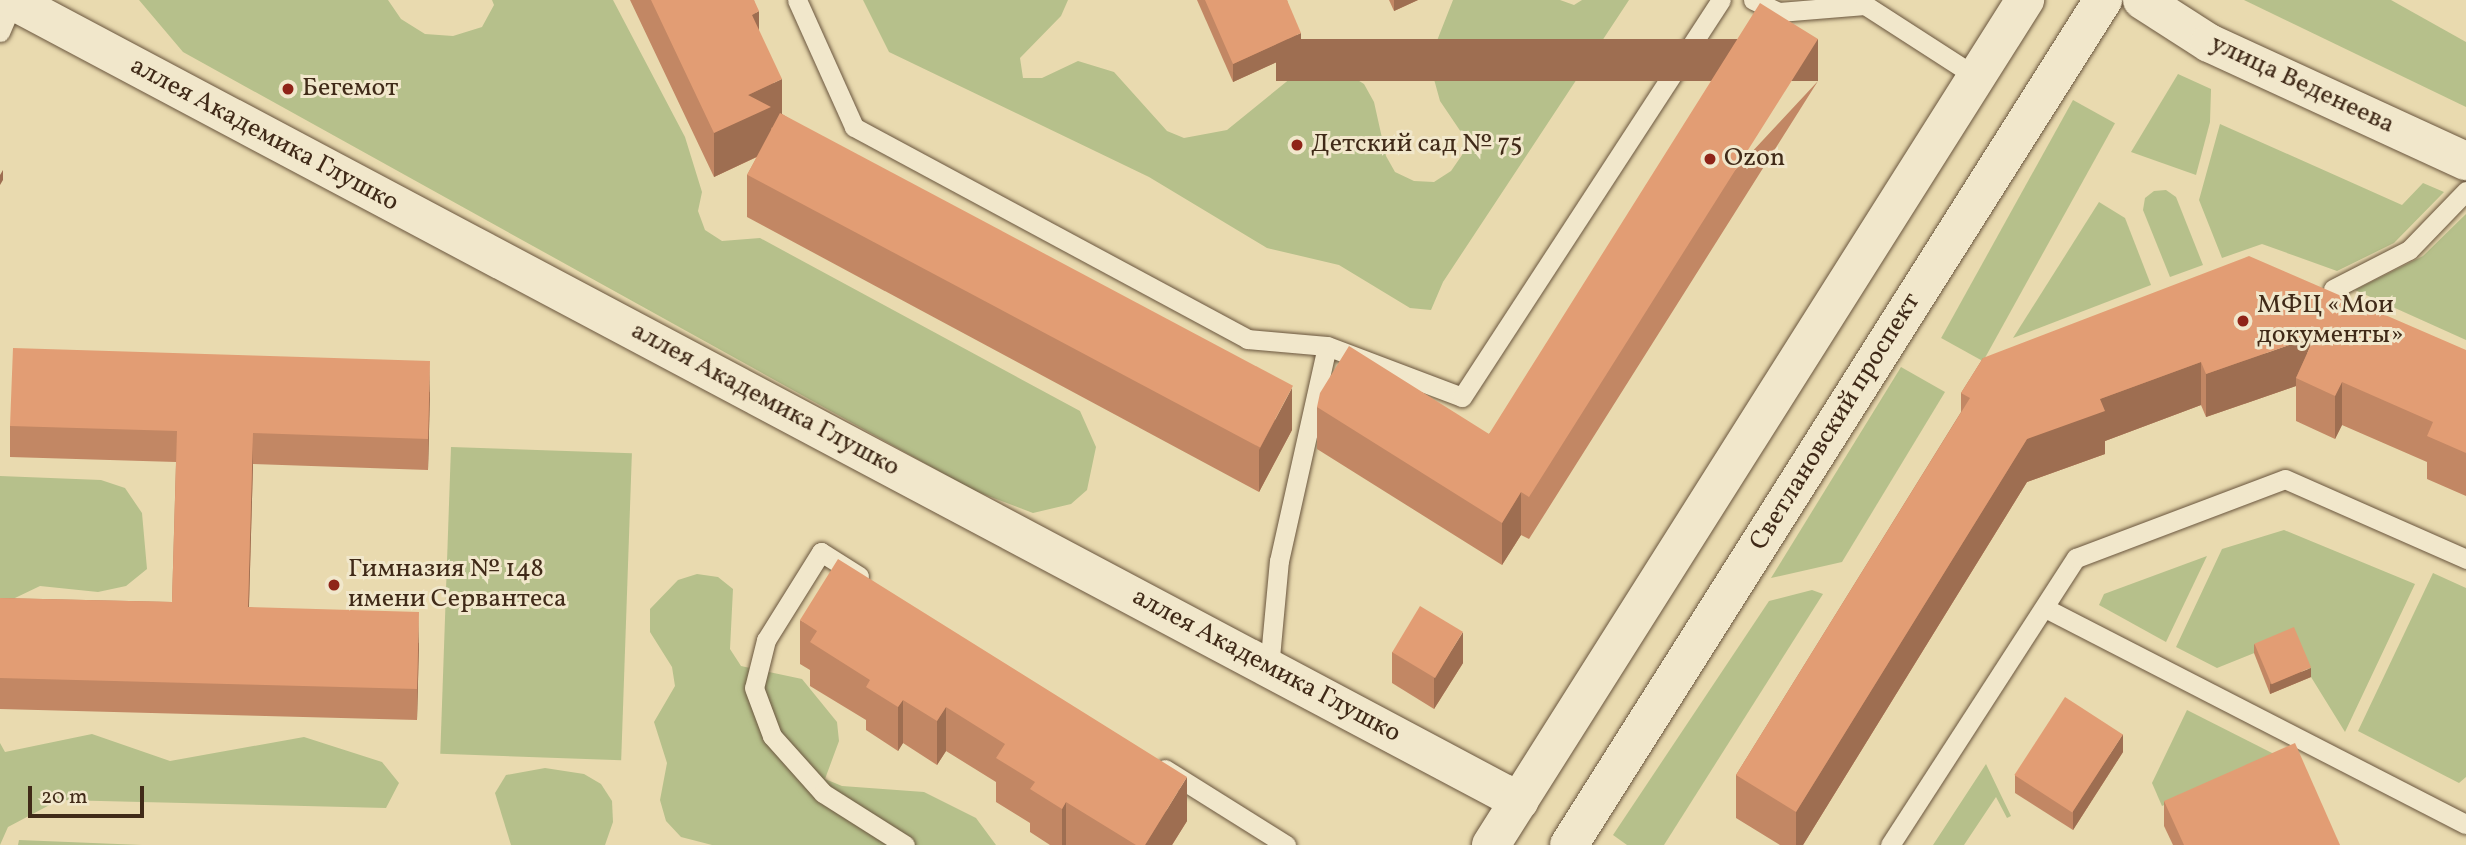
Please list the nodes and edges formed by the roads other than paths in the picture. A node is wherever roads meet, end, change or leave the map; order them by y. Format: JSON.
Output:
{"nodes":[{"id":1,"x":797,"y":0,"type":"edge"},
{"id":2,"x":1721,"y":0,"type":"edge"},
{"id":3,"x":1753,"y":0,"type":"edge"},
{"id":4,"x":2025,"y":0,"type":"edge"},
{"id":5,"x":2103,"y":0,"type":"edge"},
{"id":6,"x":2142,"y":0,"type":"edge"},
{"id":7,"x":8,"y":11,"type":"edge"},
{"id":8,"x":1975,"y":76,"type":"junction"},
{"id":9,"x":2466,"y":160,"type":"edge"},
{"id":10,"x":2466,"y":191,"type":"edge"},
{"id":11,"x":2333,"y":289,"type":"edge"},
{"id":12,"x":1327,"y":346,"type":"junction"},
{"id":13,"x":2466,"y":559,"type":"edge"},
{"id":14,"x":878,"y":588,"type":"edge"},
{"id":15,"x":2045,"y":608,"type":"junction"},
{"id":16,"x":1269,"y":668,"type":"junction"},
{"id":17,"x":1142,"y":755,"type":"edge"},
{"id":18,"x":1519,"y":801,"type":"junction"},
{"id":19,"x":2466,"y":824,"type":"edge"},
{"id":20,"x":1580,"y":842,"type":"edge"},
{"id":21,"x":905,"y":845,"type":"edge"},
{"id":22,"x":1286,"y":845,"type":"edge"},
{"id":23,"x":1491,"y":845,"type":"edge"},
{"id":24,"x":1891,"y":845,"type":"edge"}],
"edges":[{"from":1,"to":12,"type":"lane"},
{"from":2,"to":12,"type":"lane"},
{"from":3,"to":8,"type":"lane"},
{"from":4,"to":8,"type":"street"},
{"from":5,"to":20,"type":"street","name":"Светлановский проспект"},
{"from":6,"to":9,"type":"street","name":"улица Веденеева"},
{"from":7,"to":16,"type":"street","name":"аллея Академика Глушко"},
{"from":8,"to":18,"type":"street"},
{"from":10,"to":11,"type":"lane"},
{"from":12,"to":16,"type":"lane"},
{"from":13,"to":15,"type":"lane"},
{"from":14,"to":21,"type":"lane"},
{"from":15,"to":19,"type":"lane"},
{"from":15,"to":24,"type":"lane"},
{"from":16,"to":18,"type":"street","name":"аллея Академика Глушко"},
{"from":17,"to":22,"type":"lane"},
{"from":18,"to":23,"type":"street"}]}
